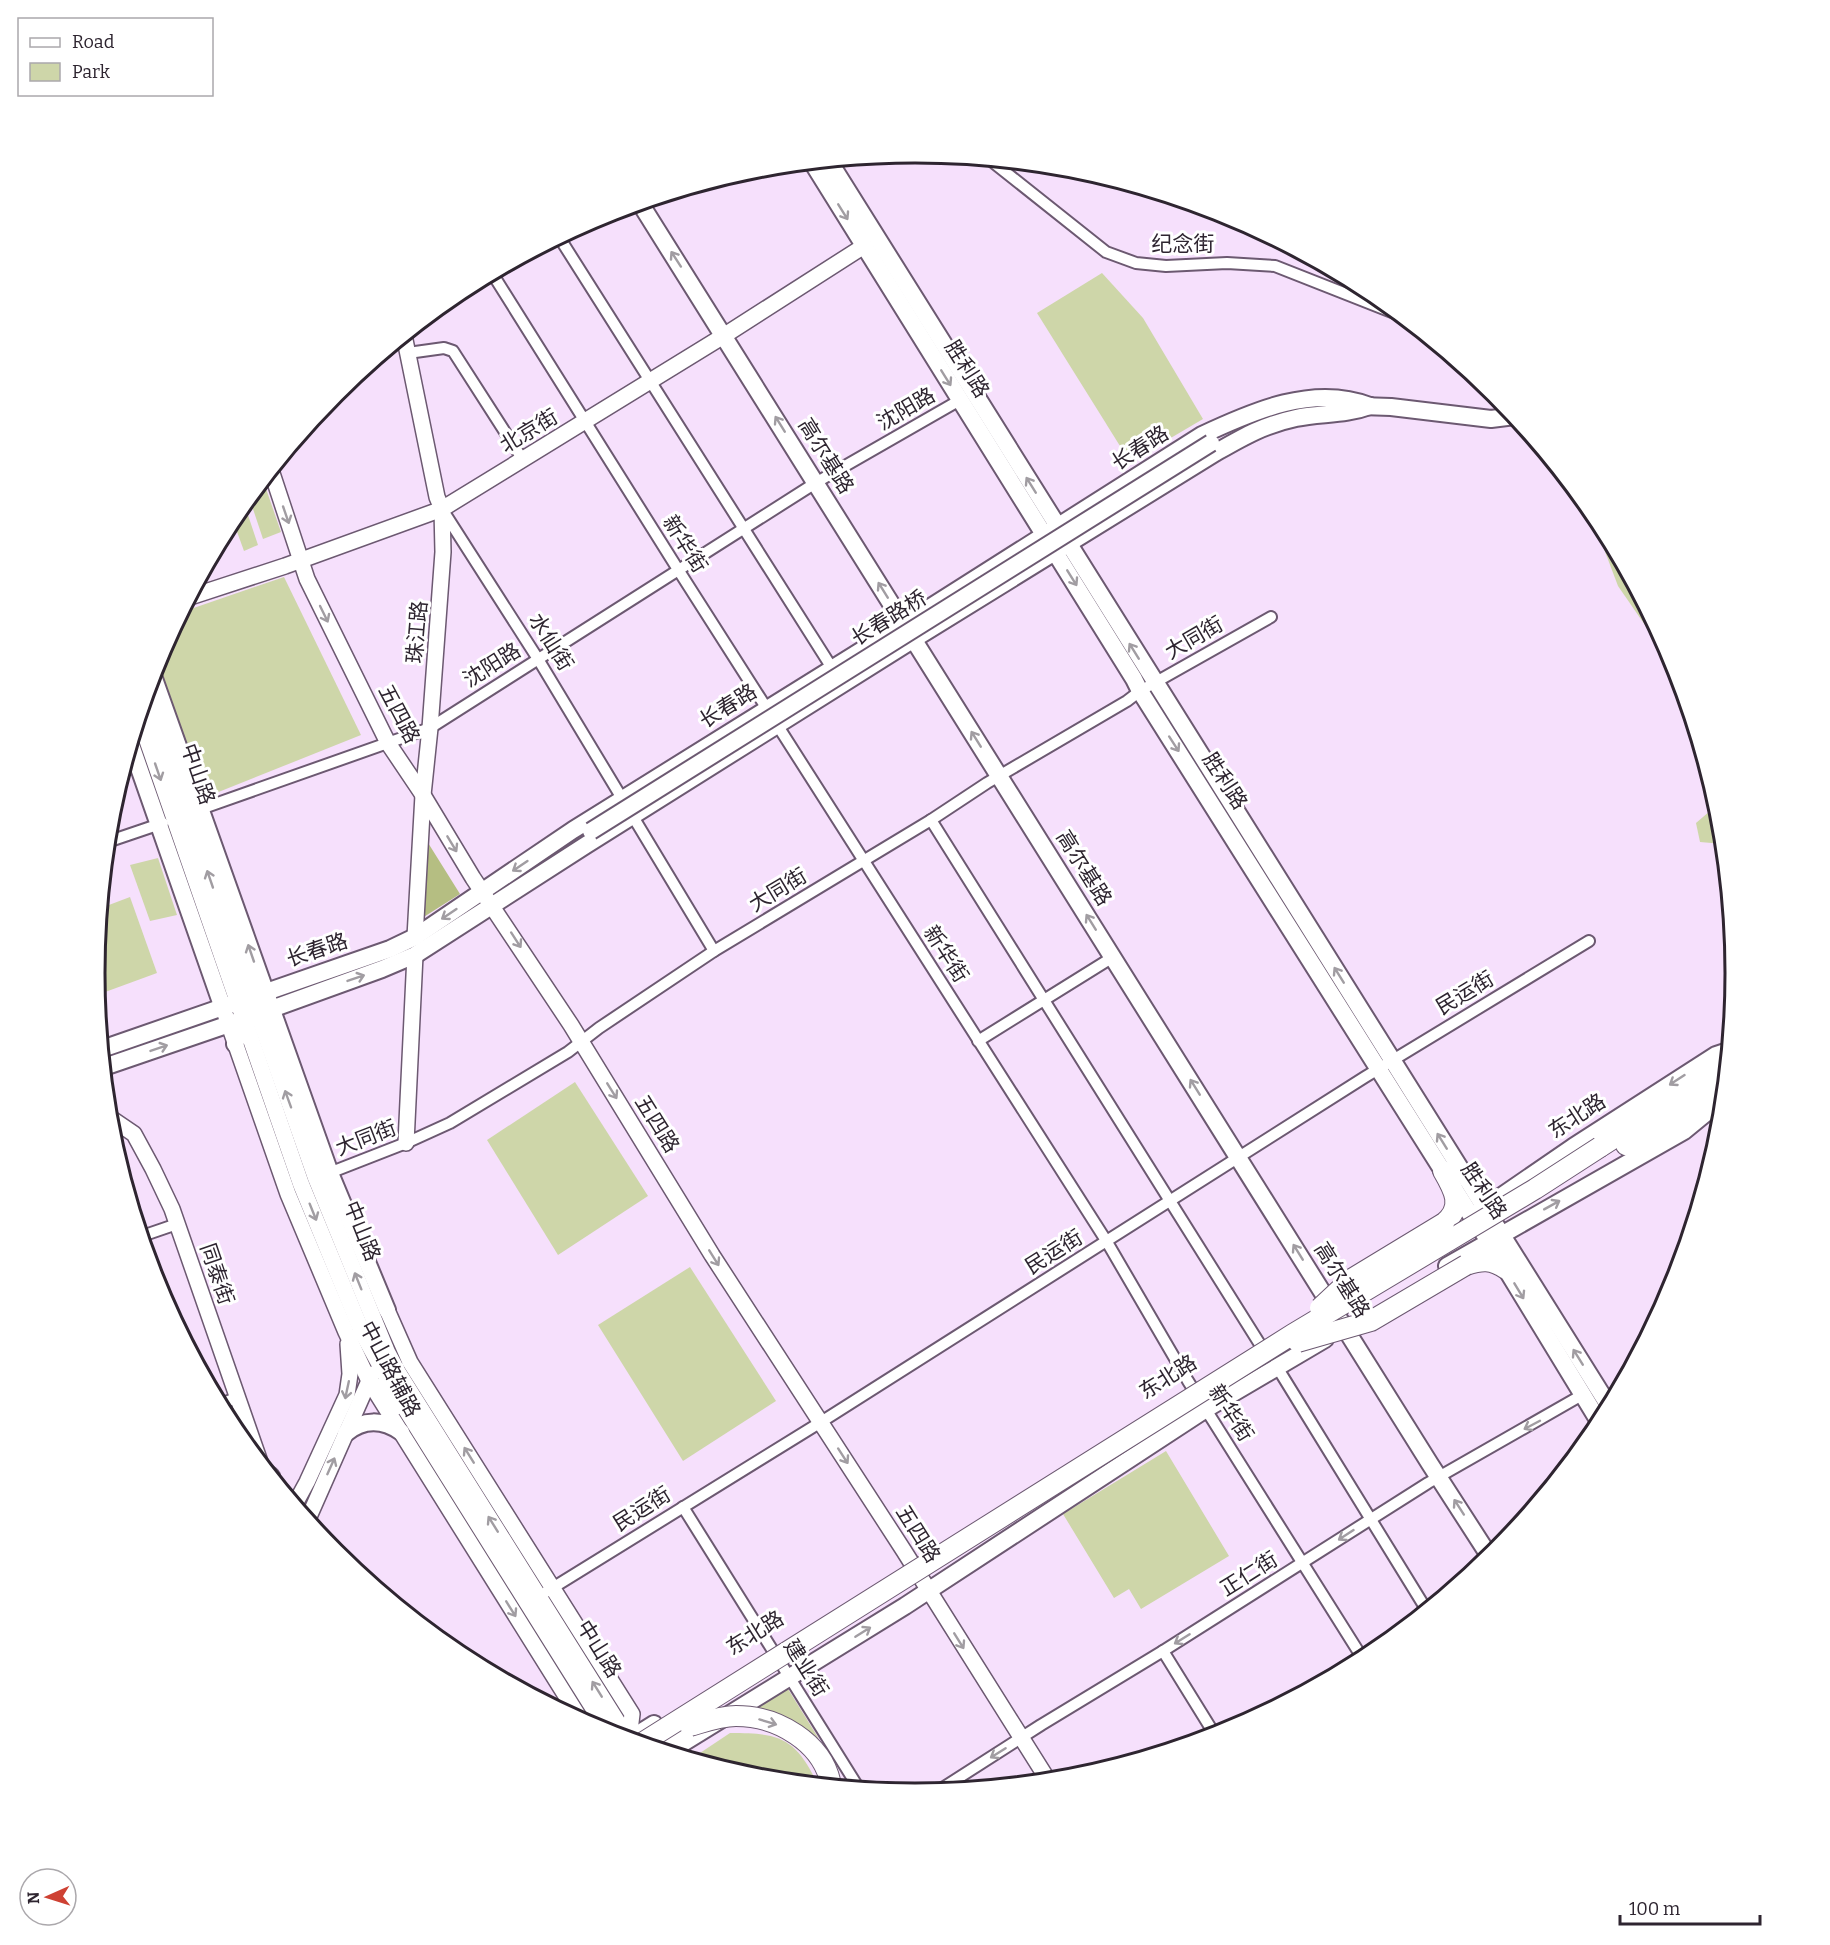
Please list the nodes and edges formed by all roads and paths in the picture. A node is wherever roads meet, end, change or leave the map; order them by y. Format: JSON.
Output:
{"nodes":[{"id":1,"x":833,"y":167,"type":"edge"},
{"id":2,"x":999,"y":167,"type":"edge"},
{"id":3,"x":816,"y":168,"type":"edge"},
{"id":4,"x":644,"y":209,"type":"edge"},
{"id":5,"x":563,"y":243,"type":"edge"},
{"id":6,"x":864,"y":246,"type":"junction"},
{"id":7,"x":496,"y":280,"type":"edge"},
{"id":8,"x":1372,"y":304,"type":"edge"},
{"id":9,"x":725,"y":335,"type":"junction"},
{"id":10,"x":406,"y":343,"type":"edge"},
{"id":11,"x":408,"y":353,"type":"junction"},
{"id":12,"x":650,"y":382,"type":"junction"},
{"id":13,"x":960,"y":400,"type":"junction"},
{"id":14,"x":1370,"y":406,"type":"junction"},
{"id":15,"x":1504,"y":417,"type":"edge"},
{"id":16,"x":585,"y":422,"type":"junction"},
{"id":17,"x":1211,"y":443,"type":"joint"},
{"id":18,"x":523,"y":460,"type":"junction"},
{"id":19,"x":273,"y":477,"type":"edge"},
{"id":20,"x":817,"y":482,"type":"junction"},
{"id":21,"x":442,"y":509,"type":"junction"},
{"id":22,"x":744,"y":530,"type":"junction"},
{"id":23,"x":1051,"y":531,"type":"junction"},
{"id":24,"x":1062,"y":549,"type":"junction"},
{"id":25,"x":300,"y":561,"type":"junction"},
{"id":26,"x":679,"y":571,"type":"junction"},
{"id":27,"x":200,"y":594,"type":"edge"},
{"id":28,"x":1271,"y":617,"type":"dead end"},
{"id":29,"x":904,"y":624,"type":"junction"},
{"id":30,"x":914,"y":639,"type":"junction"},
{"id":31,"x":538,"y":659,"type":"junction"},
{"id":32,"x":832,"y":668,"type":"junction"},
{"id":33,"x":1148,"y":687,"type":"junction"},
{"id":34,"x":156,"y":691,"type":"edge"},
{"id":35,"x":150,"y":707,"type":"edge"},
{"id":36,"x":766,"y":708,"type":"junction"},
{"id":37,"x":144,"y":725,"type":"edge"},
{"id":38,"x":777,"y":725,"type":"junction"},
{"id":39,"x":430,"y":728,"type":"junction"},
{"id":40,"x":388,"y":743,"type":"junction"},
{"id":41,"x":135,"y":757,"type":"edge"},
{"id":42,"x":999,"y":776,"type":"junction"},
{"id":43,"x":423,"y":795,"type":"junction"},
{"id":44,"x":621,"y":800,"type":"junction"},
{"id":45,"x":188,"y":814,"type":"junction"},
{"id":46,"x":632,"y":817,"type":"junction"},
{"id":47,"x":931,"y":820,"type":"junction"},
{"id":48,"x":158,"y":825,"type":"junction"},
{"id":49,"x":591,"y":831,"type":"junction"},
{"id":50,"x":117,"y":839,"type":"edge"},
{"id":51,"x":544,"y":850,"type":"junction"},
{"id":52,"x":864,"y":862,"type":"junction"},
{"id":53,"x":554,"y":866,"type":"junction"},
{"id":54,"x":488,"y":899,"type":"junction"},
{"id":55,"x":415,"y":937,"type":"junction"},
{"id":56,"x":1589,"y":940,"type":"dead end"},
{"id":57,"x":714,"y":951,"type":"junction"},
{"id":58,"x":415,"y":955,"type":"junction"},
{"id":59,"x":1113,"y":957,"type":"junction"},
{"id":60,"x":1043,"y":1000,"type":"junction"},
{"id":61,"x":247,"y":1008,"type":"junction"},
{"id":62,"x":978,"y":1041,"type":"junction"},
{"id":63,"x":581,"y":1042,"type":"junction"},
{"id":64,"x":235,"y":1044,"type":"joint"},
{"id":65,"x":109,"y":1047,"type":"edge"},
{"id":66,"x":1720,"y":1053,"type":"edge"},
{"id":67,"x":111,"y":1064,"type":"edge"},
{"id":68,"x":1385,"y":1065,"type":"junction"},
{"id":69,"x":1719,"y":1071,"type":"edge"},
{"id":70,"x":1715,"y":1093,"type":"edge"},
{"id":71,"x":1713,"y":1107,"type":"edge"},
{"id":72,"x":120,"y":1124,"type":"edge"},
{"id":73,"x":406,"y":1143,"type":"junction"},
{"id":74,"x":1604,"y":1151,"type":"junction"},
{"id":75,"x":1239,"y":1158,"type":"junction"},
{"id":76,"x":1443,"y":1171,"type":"junction"},
{"id":77,"x":316,"y":1178,"type":"junction"},
{"id":78,"x":1170,"y":1201,"type":"junction"},
{"id":79,"x":1478,"y":1213,"type":"junction"},
{"id":80,"x":177,"y":1224,"type":"junction"},
{"id":81,"x":148,"y":1234,"type":"edge"},
{"id":82,"x":1495,"y":1237,"type":"junction"},
{"id":83,"x":1107,"y":1242,"type":"junction"},
{"id":84,"x":1506,"y":1269,"type":"junction"},
{"id":85,"x":1329,"y":1302,"type":"junction"},
{"id":86,"x":387,"y":1310,"type":"junction"},
{"id":87,"x":1345,"y":1327,"type":"junction"},
{"id":88,"x":346,"y":1332,"type":"junction"},
{"id":89,"x":1296,"y":1338,"type":"junction"},
{"id":90,"x":384,"y":1346,"type":"junction"},
{"id":91,"x":1261,"y":1346,"type":"junction"},
{"id":92,"x":377,"y":1362,"type":"junction"},
{"id":93,"x":1277,"y":1367,"type":"junction"},
{"id":94,"x":369,"y":1381,"type":"junction"},
{"id":95,"x":1193,"y":1390,"type":"junction"},
{"id":96,"x":1582,"y":1395,"type":"junction"},
{"id":97,"x":239,"y":1398,"type":"junction"},
{"id":98,"x":1604,"y":1398,"type":"edge"},
{"id":99,"x":229,"y":1401,"type":"edge"},
{"id":100,"x":1206,"y":1409,"type":"junction"},
{"id":101,"x":1594,"y":1414,"type":"edge"},
{"id":102,"x":412,"y":1419,"type":"junction"},
{"id":103,"x":820,"y":1422,"type":"junction"},
{"id":104,"x":401,"y":1432,"type":"junction"},
{"id":105,"x":346,"y":1433,"type":"junction"},
{"id":106,"x":252,"y":1437,"type":"edge"},
{"id":107,"x":1438,"y":1476,"type":"junction"},
{"id":108,"x":298,"y":1498,"type":"edge"},
{"id":109,"x":683,"y":1507,"type":"junction"},
{"id":110,"x":311,"y":1513,"type":"edge"},
{"id":111,"x":1371,"y":1519,"type":"junction"},
{"id":112,"x":1484,"y":1548,"type":"edge"},
{"id":113,"x":1303,"y":1563,"type":"junction"},
{"id":114,"x":913,"y":1566,"type":"junction"},
{"id":115,"x":928,"y":1591,"type":"junction"},
{"id":116,"x":546,"y":1592,"type":"junction"},
{"id":117,"x":1422,"y":1603,"type":"edge"},
{"id":118,"x":772,"y":1651,"type":"junction"},
{"id":119,"x":1163,"y":1651,"type":"junction"},
{"id":120,"x":1358,"y":1651,"type":"edge"},
{"id":121,"x":789,"y":1678,"type":"junction"},
{"id":122,"x":572,"y":1706,"type":"edge"},
{"id":123,"x":600,"y":1719,"type":"edge"},
{"id":124,"x":690,"y":1726,"type":"junction"},
{"id":125,"x":1210,"y":1727,"type":"edge"},
{"id":126,"x":623,"y":1728,"type":"edge"},
{"id":127,"x":638,"y":1734,"type":"edge"},
{"id":128,"x":650,"y":1738,"type":"edge"},
{"id":129,"x":1022,"y":1738,"type":"junction"},
{"id":130,"x":663,"y":1742,"type":"edge"},
{"id":131,"x":678,"y":1747,"type":"edge"},
{"id":132,"x":1043,"y":1772,"type":"edge"},
{"id":133,"x":830,"y":1778,"type":"edge"},
{"id":134,"x":854,"y":1780,"type":"edge"},
{"id":135,"x":953,"y":1782,"type":"edge"}],
"edges":[{"from":23,"to":1,"type":"main road","name":"胜利路","one_way":true},
{"from":2,"to":8,"type":"street","name":"纪念街"},
{"from":3,"to":6,"type":"main road","name":"胜利路","one_way":true},
{"from":9,"to":4,"type":"main road","name":"高尔基路","one_way":true},
{"from":5,"to":12,"type":"street"},
{"from":6,"to":9,"type":"main road","name":"北京街"},
{"from":6,"to":13,"type":"main road","name":"胜利路","one_way":true},
{"from":7,"to":16,"type":"street","name":"新华街"},
{"from":9,"to":12,"type":"main road","name":"北京街"},
{"from":20,"to":9,"type":"main road","name":"高尔基路","one_way":true},
{"from":10,"to":11,"type":"main road","name":"水仙街"},
{"from":11,"to":18,"type":"street"},
{"from":11,"to":21,"type":"main road","name":"水仙街"},
{"from":12,"to":16,"type":"main road","name":"北京街"},
{"from":12,"to":22,"type":"street"},
{"from":13,"to":20,"type":"street","name":"沈阳路"},
{"from":13,"to":23,"type":"main road","name":"胜利路"},
{"from":14,"to":15,"type":"main road","name":"长春路"},
{"from":14,"to":17,"type":"main road","name":"长春路"},
{"from":14,"to":23,"type":"main road","name":"长春路"},
{"from":14,"to":24,"type":"main road","name":"长春路"},
{"from":16,"to":18,"type":"main road","name":"北京街"},
{"from":16,"to":26,"type":"street","name":"新华街"},
{"from":17,"to":49,"type":"main road","name":"长春路桥","bridge":true},
{"from":18,"to":21,"type":"main road","name":"北京街"},
{"from":19,"to":25,"type":"main road","name":"五四路","one_way":true},
{"from":20,"to":22,"type":"street","name":"沈阳路"},
{"from":29,"to":20,"type":"main road","name":"高尔基路","one_way":true},
{"from":21,"to":25,"type":"main road","name":"北京街"},
{"from":21,"to":31,"type":"street","name":"水仙街"},
{"from":21,"to":39,"type":"main road","name":"珠江路"},
{"from":22,"to":26,"type":"street","name":"沈阳路"},
{"from":22,"to":32,"type":"street"},
{"from":23,"to":24,"type":"main road","name":"胜利路"},
{"from":23,"to":29,"type":"main road","name":"长春路"},
{"from":24,"to":30,"type":"main road","name":"长春路"},
{"from":24,"to":33,"type":"main road","name":"胜利路"},
{"from":25,"to":27,"type":"main road","name":"北京街"},
{"from":25,"to":40,"type":"main road","name":"五四路","one_way":true},
{"from":26,"to":31,"type":"street","name":"沈阳路"},
{"from":26,"to":36,"type":"street","name":"新华街"},
{"from":28,"to":33,"type":"street","name":"大同街"},
{"from":29,"to":30,"type":"main road","name":"高尔基路"},
{"from":29,"to":32,"type":"main road","name":"长春路"},
{"from":30,"to":38,"type":"main road","name":"长春路"},
{"from":42,"to":30,"type":"main road","name":"高尔基路","one_way":true},
{"from":31,"to":39,"type":"street","name":"沈阳路"},
{"from":31,"to":44,"type":"street","name":"水仙街"},
{"from":32,"to":36,"type":"main road","name":"长春路"},
{"from":33,"to":42,"type":"street","name":"大同街"},
{"from":33,"to":68,"type":"main road","name":"胜利路"},
{"from":34,"to":45,"type":"main road"},
{"from":35,"to":45,"type":"main road","name":"中山路"},
{"from":36,"to":38,"type":"street","name":"新华街"},
{"from":36,"to":44,"type":"main road","name":"长春路"},
{"from":37,"to":45,"type":"main road","name":"中山路","one_way":true},
{"from":38,"to":46,"type":"main road","name":"长春路"},
{"from":38,"to":52,"type":"street","name":"新华街"},
{"from":39,"to":40,"type":"street","name":"沈阳路"},
{"from":39,"to":43,"type":"main road","name":"珠江路"},
{"from":40,"to":43,"type":"main road","name":"五四路"},
{"from":40,"to":45,"type":"street","name":"沈阳路"},
{"from":41,"to":48,"type":"main road"},
{"from":42,"to":47,"type":"street","name":"大同街"},
{"from":59,"to":42,"type":"main road","name":"高尔基路","one_way":true},
{"from":43,"to":54,"type":"main road","name":"五四路","one_way":true},
{"from":43,"to":55,"type":"main road","name":"珠江路"},
{"from":44,"to":46,"type":"street","name":"水仙街"},
{"from":44,"to":51,"type":"main road","name":"长春路"},
{"from":45,"to":48,"type":"street","name":"沈阳路"},
{"from":61,"to":45,"type":"main road","one_way":true},
{"from":45,"to":61,"type":"main road","name":"中山路"},
{"from":46,"to":53,"type":"main road","name":"长春路"},
{"from":46,"to":57,"type":"street","name":"水仙街"},
{"from":47,"to":52,"type":"street","name":"大同街"},
{"from":47,"to":60,"type":"street"},
{"from":48,"to":50,"type":"street","name":"沈阳路"},
{"from":48,"to":61,"type":"main road"},
{"from":49,"to":51,"type":"main road"},
{"from":49,"to":53,"type":"main road"},
{"from":51,"to":54,"type":"main road","name":"长春路","one_way":true},
{"from":52,"to":57,"type":"street","name":"大同街"},
{"from":52,"to":62,"type":"street","name":"新华街"},
{"from":53,"to":54,"type":"main road","name":"长春路"},
{"from":54,"to":55,"type":"main road","name":"长春路","one_way":true},
{"from":54,"to":58,"type":"main road","name":"长春路"},
{"from":54,"to":63,"type":"main road","name":"五四路","one_way":true},
{"from":55,"to":61,"type":"main road","name":"长春路"},
{"from":56,"to":68,"type":"street","name":"民运街"},
{"from":57,"to":63,"type":"street","name":"大同街"},
{"from":61,"to":58,"type":"main road","name":"长春路","one_way":true},
{"from":58,"to":73,"type":"main road"},
{"from":59,"to":60,"type":"street"},
{"from":75,"to":59,"type":"main road","name":"高尔基路","one_way":true},
{"from":60,"to":62,"type":"street"},
{"from":60,"to":78,"type":"street"},
{"from":61,"to":64,"type":"main road"},
{"from":61,"to":65,"type":"main road","name":"长春路"},
{"from":67,"to":61,"type":"main road","name":"长春路","one_way":true},
{"from":61,"to":77,"type":"main road","name":"中山路"},
{"from":61,"to":77,"type":"main road"},
{"from":62,"to":83,"type":"street","name":"新华街"},
{"from":63,"to":73,"type":"street","name":"大同街"},
{"from":63,"to":103,"type":"main road","name":"五四路","one_way":true},
{"from":64,"to":88,"type":"main road","name":"中山路辅路"},
{"from":66,"to":79,"type":"main road","name":"东北路","one_way":true},
{"from":68,"to":75,"type":"street","name":"民运街"},
{"from":68,"to":76,"type":"main road","name":"胜利路"},
{"from":79,"to":68,"type":"main road","name":"胜利路","one_way":true},
{"from":69,"to":74,"type":"highway","name":"东北路"},
{"from":70,"to":74,"type":"highway","name":"东北路"},
{"from":82,"to":71,"type":"main road","one_way":true},
{"from":72,"to":80,"type":"main road","name":"同泰街"},
{"from":73,"to":77,"type":"street","name":"大同街"},
{"from":74,"to":89,"type":"highway","name":"东北路","bridge":true},
{"from":75,"to":78,"type":"street","name":"民运街"},
{"from":85,"to":75,"type":"main road","name":"高尔基路","one_way":true},
{"from":76,"to":79,"type":"main road","name":"胜利路"},
{"from":76,"to":89,"type":"highway","bridge":true},
{"from":77,"to":86,"type":"main road"},
{"from":90,"to":77,"type":"main road","name":"中山路","one_way":true},
{"from":77,"to":92,"type":"main road","name":"中山路","one_way":true},
{"from":78,"to":83,"type":"street","name":"民运街"},
{"from":78,"to":91,"type":"street"},
{"from":79,"to":82,"type":"main road","name":"胜利路"},
{"from":79,"to":85,"type":"main road","name":"东北路"},
{"from":80,"to":81,"type":"street"},
{"from":80,"to":97,"type":"main road","name":"同泰街"},
{"from":82,"to":84,"type":"main road","name":"胜利路"},
{"from":82,"to":87,"type":"main road"},
{"from":98,"to":82,"type":"main road","name":"胜利路","one_way":true},
{"from":83,"to":95,"type":"street","name":"新华街"},
{"from":83,"to":103,"type":"street","name":"民运街"},
{"from":84,"to":89,"type":"highway","bridge":true},
{"from":84,"to":96,"type":"main road","name":"胜利路","one_way":true},
{"from":85,"to":87,"type":"main road","name":"高尔基路"},
{"from":85,"to":91,"type":"main road","name":"东北路"},
{"from":86,"to":90,"type":"main road"},
{"from":116,"to":86,"type":"main road","name":"中山路辅路","one_way":true},
{"from":87,"to":93,"type":"main road"},
{"from":87,"to":107,"type":"main road","name":"高尔基路"},
{"from":88,"to":94,"type":"main road","name":"中山路辅路"},
{"from":88,"to":108,"type":"main road","one_way":true},
{"from":89,"to":124,"type":"highway","name":"东北路","bridge":true},
{"from":89,"to":128,"type":"highway","name":"东北路","bridge":true},
{"from":90,"to":92,"type":"main road"},
{"from":116,"to":90,"type":"main road","name":"中山路","one_way":true},
{"from":91,"to":95,"type":"main road","name":"东北路"},
{"from":92,"to":94,"type":"main road"},
{"from":92,"to":102,"type":"main road","name":"中山路"},
{"from":93,"to":100,"type":"main road"},
{"from":93,"to":111,"type":"street"},
{"from":94,"to":102,"type":"main road"},
{"from":94,"to":104,"type":"main road","name":"中山路辅路"},
{"from":94,"to":105,"type":"main road"},
{"from":95,"to":100,"type":"street","name":"新华街"},
{"from":95,"to":114,"type":"main road","name":"东北路"},
{"from":96,"to":101,"type":"main road","name":"胜利路"},
{"from":96,"to":107,"type":"street","name":"正仁街","one_way":true},
{"from":97,"to":99,"type":"street"},
{"from":97,"to":106,"type":"main road","name":"同泰街"},
{"from":100,"to":113,"type":"street","name":"新华街"},
{"from":100,"to":115,"type":"main road"},
{"from":102,"to":123,"type":"main road","name":"中山路"},
{"from":103,"to":109,"type":"street","name":"民运街"},
{"from":103,"to":114,"type":"main road","name":"五四路","one_way":true},
{"from":104,"to":105,"type":"main road"},
{"from":104,"to":122,"type":"main road","name":"中山路辅路","one_way":true},
{"from":110,"to":105,"type":"main road","one_way":true},
{"from":107,"to":111,"type":"street","name":"正仁街"},
{"from":112,"to":107,"type":"main road","name":"高尔基路","one_way":true},
{"from":109,"to":116,"type":"street","name":"民运街"},
{"from":109,"to":118,"type":"street","name":"建业街"},
{"from":111,"to":113,"type":"street","name":"正仁街","one_way":true},
{"from":111,"to":117,"type":"street"},
{"from":113,"to":119,"type":"street","name":"正仁街","one_way":true},
{"from":113,"to":120,"type":"street","name":"新华街"},
{"from":114,"to":115,"type":"main road","name":"五四路"},
{"from":114,"to":118,"type":"main road","name":"东北路"},
{"from":121,"to":115,"type":"main road","one_way":true},
{"from":115,"to":129,"type":"main road","name":"五四路","one_way":true},
{"from":126,"to":116,"type":"main road","name":"中山路","one_way":true},
{"from":118,"to":121,"type":"street","name":"建业街"},
{"from":118,"to":127,"type":"main road","name":"东北路"},
{"from":119,"to":125,"type":"street"},
{"from":119,"to":129,"type":"street","name":"正仁街"},
{"from":121,"to":131,"type":"main road"},
{"from":121,"to":134,"type":"street","name":"建业街"},
{"from":124,"to":130,"type":"highway","name":"东北路"},
{"from":124,"to":133,"type":"highway","one_way":true,"bridge":true},
{"from":129,"to":132,"type":"main road","name":"五四路"},
{"from":129,"to":135,"type":"street","name":"正仁街","one_way":true}]}
